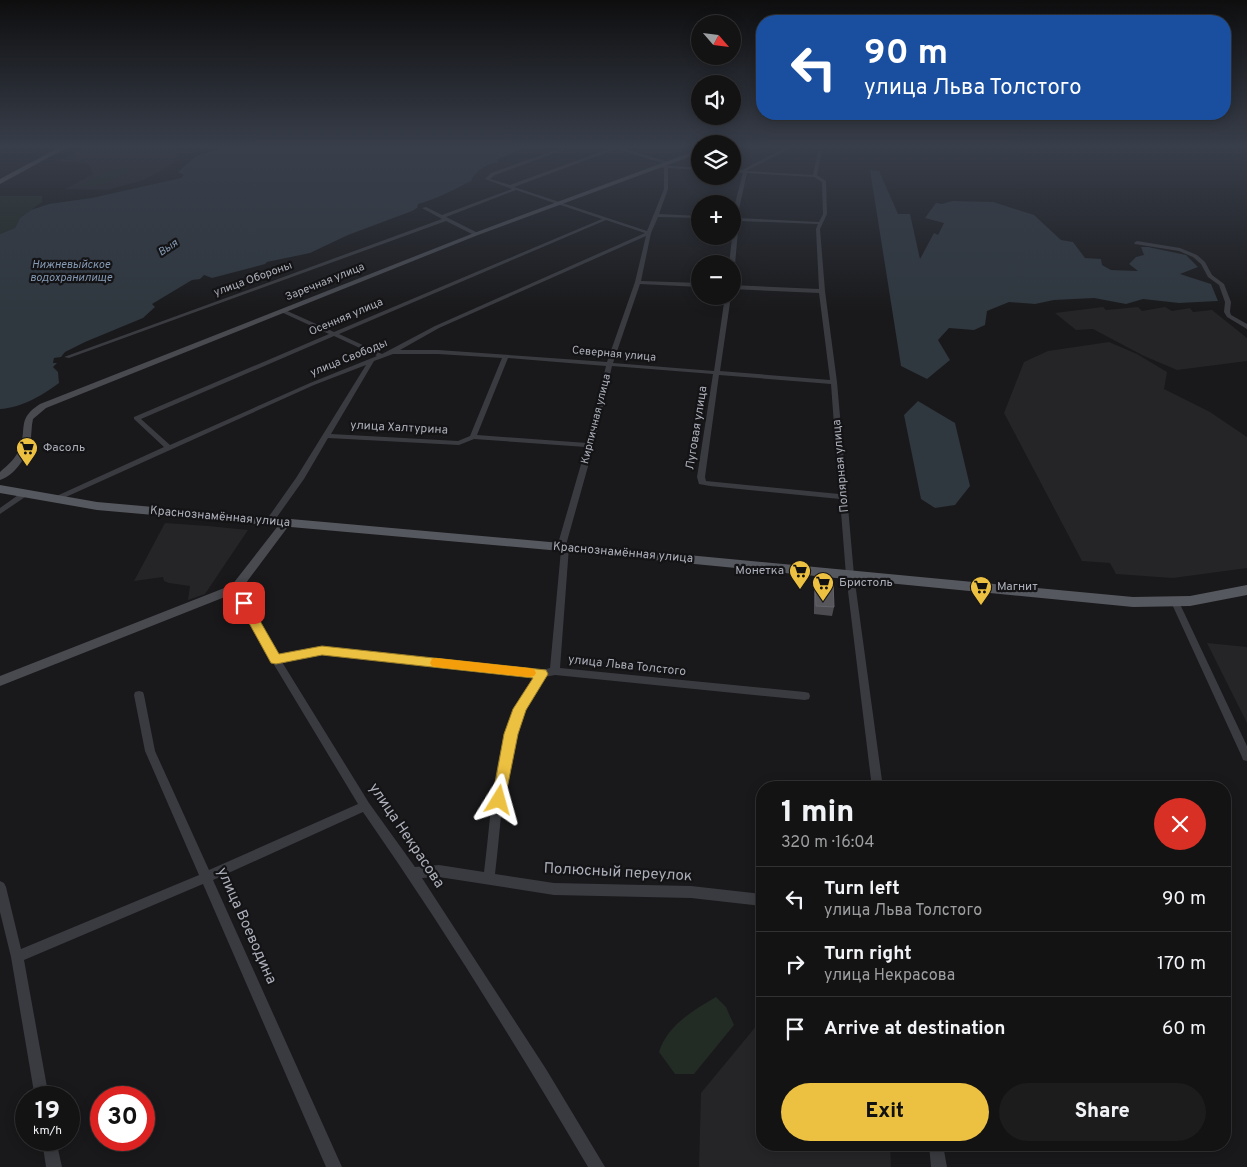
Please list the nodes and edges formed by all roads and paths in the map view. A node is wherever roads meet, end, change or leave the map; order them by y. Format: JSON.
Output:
{"nodes":[{"id":1,"x":482,"y":202,"type":"edge"},
{"id":2,"x":661,"y":202,"type":"edge"},
{"id":3,"x":825,"y":202,"type":"edge"},
{"id":4,"x":558,"y":203,"type":"joint"},
{"id":5,"x":424,"y":208,"type":"dead end"},
{"id":6,"x":656,"y":215,"type":"junction"},
{"id":7,"x":691,"y":217,"type":"edge"},
{"id":8,"x":444,"y":218,"type":"junction"},
{"id":9,"x":605,"y":219,"type":"junction"},
{"id":10,"x":741,"y":219,"type":"edge"},
{"id":11,"x":820,"y":223,"type":"junction"},
{"id":12,"x":649,"y":233,"type":"junction"},
{"id":13,"x":476,"y":234,"type":"junction"},
{"id":14,"x":1137,"y":243,"type":"dead end"},
{"id":15,"x":638,"y":282,"type":"junction"},
{"id":16,"x":691,"y":285,"type":"edge"},
{"id":17,"x":741,"y":287,"type":"edge"},
{"id":18,"x":822,"y":291,"type":"junction"},
{"id":19,"x":727,"y":305,"type":"edge"},
{"id":20,"x":283,"y":311,"type":"junction"},
{"id":21,"x":1247,"y":327,"type":"edge"},
{"id":22,"x":333,"y":333,"type":"junction"},
{"id":23,"x":392,"y":352,"type":"junction"},
{"id":24,"x":382,"y":356,"type":"junction"},
{"id":25,"x":506,"y":356,"type":"junction"},
{"id":26,"x":67,"y":357,"type":"dead end"},
{"id":27,"x":371,"y":361,"type":"junction"},
{"id":28,"x":610,"y":363,"type":"junction"},
{"id":29,"x":717,"y":373,"type":"junction"},
{"id":30,"x":834,"y":382,"type":"junction"},
{"id":31,"x":326,"y":436,"type":"junction"},
{"id":32,"x":473,"y":437,"type":"junction"},
{"id":33,"x":590,"y":445,"type":"junction"},
{"id":34,"x":168,"y":447,"type":"junction"},
{"id":35,"x":0,"y":477,"type":"edge"},
{"id":36,"x":0,"y":489,"type":"edge"},
{"id":37,"x":24,"y":495,"type":"junction"},
{"id":38,"x":844,"y":497,"type":"junction"},
{"id":39,"x":54,"y":500,"type":"junction"},
{"id":40,"x":0,"y":512,"type":"edge"},
{"id":41,"x":269,"y":522,"type":"junction"},
{"id":42,"x":285,"y":524,"type":"junction"},
{"id":43,"x":563,"y":547,"type":"junction"},
{"id":44,"x":850,"y":575,"type":"junction"},
{"id":45,"x":236,"y":588,"type":"junction"},
{"id":46,"x":1247,"y":590,"type":"edge"},
{"id":47,"x":1175,"y":602,"type":"junction"},
{"id":48,"x":276,"y":660,"type":"junction"},
{"id":49,"x":555,"y":671,"type":"junction"},
{"id":50,"x":542,"y":674,"type":"junction"},
{"id":51,"x":0,"y":680,"type":"edge"},
{"id":52,"x":138,"y":695,"type":"dead end"},
{"id":53,"x":805,"y":696,"type":"dead end"},
{"id":54,"x":1247,"y":757,"type":"edge"},
{"id":55,"x":877,"y":781,"type":"edge"},
{"id":56,"x":365,"y":806,"type":"junction"},
{"id":57,"x":412,"y":873,"type":"junction"},
{"id":58,"x":207,"y":877,"type":"junction"},
{"id":59,"x":489,"y":877,"type":"junction"},
{"id":60,"x":0,"y":887,"type":"edge"},
{"id":61,"x":756,"y":899,"type":"edge"},
{"id":62,"x":17,"y":957,"type":"junction"},
{"id":63,"x":40,"y":1086,"type":"edge"},
{"id":64,"x":51,"y":1151,"type":"edge"},
{"id":65,"x":937,"y":1151,"type":"edge"},
{"id":66,"x":54,"y":1167,"type":"edge"},
{"id":67,"x":334,"y":1167,"type":"edge"},
{"id":68,"x":597,"y":1167,"type":"edge"},
{"id":69,"x":939,"y":1167,"type":"edge"}],
"edges":[{"from":1,"to":8,"type":"street","name":"улица Обороны"},
{"from":2,"to":6,"type":"street","name":"Кирпичная улица"},
{"from":3,"to":11,"type":"street","name":"Полярная улица"},
{"from":4,"to":9,"type":"street"},
{"from":4,"to":13,"type":"street","name":"Заречная улица"},
{"from":5,"to":8,"type":"street"},
{"from":6,"to":7,"type":"street"},
{"from":6,"to":12,"type":"street","name":"Кирпичная улица"},
{"from":8,"to":13,"type":"street"},
{"from":8,"to":26,"type":"street","name":"улица Обороны"},
{"from":9,"to":12,"type":"street"},
{"from":9,"to":22,"type":"street","name":"Осенняя улица"},
{"from":10,"to":11,"type":"street"},
{"from":11,"to":18,"type":"street","name":"Полярная улица"},
{"from":12,"to":15,"type":"street","name":"Кирпичная улица"},
{"from":12,"to":23,"type":"street","name":"улица Свободы"},
{"from":13,"to":20,"type":"street","name":"Заречная улица"},
{"from":14,"to":21,"type":"street"},
{"from":15,"to":16,"type":"street"},
{"from":15,"to":28,"type":"street","name":"Кирпичная улица"},
{"from":17,"to":18,"type":"street"},
{"from":18,"to":30,"type":"street","name":"Полярная улица"},
{"from":19,"to":29,"type":"street","name":"Луговая улица"},
{"from":20,"to":22,"type":"street"},
{"from":20,"to":35,"type":"street","name":"Заречная улица"},
{"from":22,"to":24,"type":"street"},
{"from":22,"to":34,"type":"street","name":"Осенняя улица"},
{"from":23,"to":24,"type":"street","name":"улица Свободы"},
{"from":23,"to":25,"type":"street","name":"Северная улица"},
{"from":24,"to":27,"type":"street","name":"улица Свободы"},
{"from":25,"to":28,"type":"street","name":"Северная улица"},
{"from":25,"to":32,"type":"street"},
{"from":27,"to":31,"type":"street"},
{"from":27,"to":34,"type":"street","name":"улица Свободы"},
{"from":28,"to":29,"type":"street","name":"Северная улица"},
{"from":28,"to":33,"type":"street","name":"Кирпичная улица"},
{"from":29,"to":30,"type":"street","name":"Северная улица"},
{"from":29,"to":38,"type":"street","name":"Луговая улица"},
{"from":30,"to":38,"type":"street","name":"Полярная улица"},
{"from":31,"to":32,"type":"street","name":"улица Халтурина"},
{"from":31,"to":41,"type":"street"},
{"from":32,"to":33,"type":"street","name":"улица Халтурина"},
{"from":33,"to":43,"type":"street","name":"Кирпичная улица"},
{"from":34,"to":39,"type":"street","name":"улица Свободы"},
{"from":36,"to":37,"type":"main road","name":"Краснознамённая улица"},
{"from":37,"to":39,"type":"main road","name":"Краснознамённая улица"},
{"from":37,"to":40,"type":"street"},
{"from":38,"to":44,"type":"street","name":"Полярная улица"},
{"from":39,"to":41,"type":"main road","name":"Краснознамённая улица"},
{"from":41,"to":42,"type":"main road","name":"Краснознамённая улица"},
{"from":42,"to":43,"type":"main road","name":"Краснознамённая улица"},
{"from":42,"to":45,"type":"street"},
{"from":43,"to":44,"type":"main road","name":"Краснознамённая улица"},
{"from":43,"to":49,"type":"street","name":"Кирпичная улица"},
{"from":44,"to":47,"type":"main road","name":"Краснознамённая улица"},
{"from":44,"to":55,"type":"street","name":"Полярная улица"},
{"from":45,"to":48,"type":"street","name":"улица Некрасова"},
{"from":45,"to":51,"type":"street"},
{"from":46,"to":47,"type":"main road","name":"Краснознамённая улица"},
{"from":47,"to":54,"type":"street"},
{"from":48,"to":50,"type":"street","name":"улица Льва Толстого"},
{"from":48,"to":56,"type":"street","name":"улица Некрасова"},
{"from":49,"to":50,"type":"street","name":"улица Льва Толстого"},
{"from":49,"to":53,"type":"street","name":"улица Льва Толстого"},
{"from":50,"to":59,"type":"street"},
{"from":52,"to":58,"type":"street","name":"улица Воеводина"},
{"from":56,"to":57,"type":"street","name":"улица Некрасова"},
{"from":56,"to":58,"type":"street"},
{"from":57,"to":59,"type":"street","name":"Полюсный переулок"},
{"from":57,"to":68,"type":"street","name":"улица Некрасова"},
{"from":58,"to":62,"type":"street"},
{"from":58,"to":67,"type":"street","name":"улица Воеводина"},
{"from":59,"to":61,"type":"street","name":"Полюсный переулок"},
{"from":60,"to":62,"type":"street"},
{"from":62,"to":63,"type":"street"},
{"from":64,"to":66,"type":"street"},
{"from":65,"to":69,"type":"street"}]}
